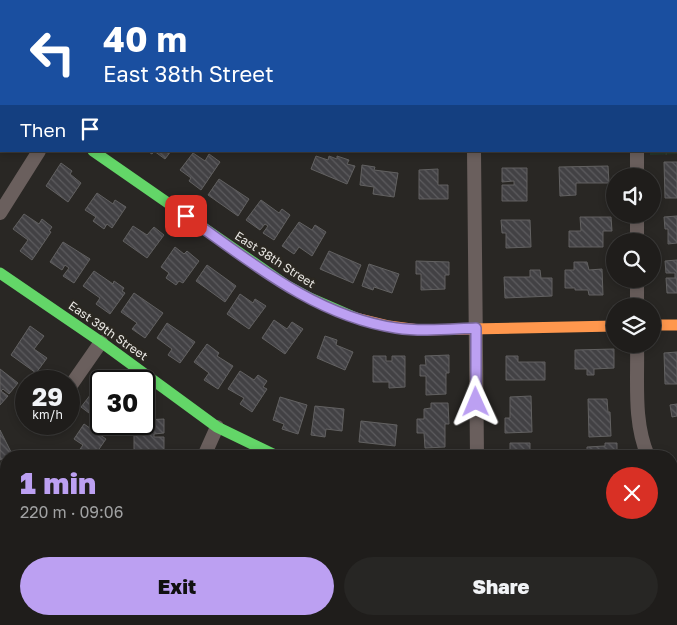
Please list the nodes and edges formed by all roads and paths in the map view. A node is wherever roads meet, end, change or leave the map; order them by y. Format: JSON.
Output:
{"nodes":[{"id":1,"x":38,"y":152,"type":"edge"},
{"id":2,"x":94,"y":152,"type":"edge"},
{"id":3,"x":474,"y":152,"type":"edge"},
{"id":4,"x":637,"y":152,"type":"edge"},
{"id":5,"x":637,"y":168,"type":"edge"},
{"id":6,"x":0,"y":213,"type":"edge"},
{"id":7,"x":0,"y":273,"type":"edge"},
{"id":8,"x":661,"y":325,"type":"edge"},
{"id":9,"x":677,"y":325,"type":"edge"},
{"id":10,"x":606,"y":326,"type":"edge"},
{"id":11,"x":476,"y":328,"type":"junction"},
{"id":12,"x":101,"y":342,"type":"junction"},
{"id":13,"x":637,"y":353,"type":"edge"},
{"id":14,"x":80,"y":372,"type":"edge"},
{"id":15,"x":217,"y":427,"type":"junction"},
{"id":16,"x":207,"y":450,"type":"edge"},
{"id":17,"x":265,"y":450,"type":"edge"},
{"id":18,"x":477,"y":450,"type":"edge"},
{"id":19,"x":645,"y":450,"type":"edge"}],
"edges":[{"from":1,"to":6,"type":"street"},
{"from":2,"to":11,"type":"street","name":"East 38th Street"},
{"from":3,"to":11,"type":"street"},
{"from":4,"to":5,"type":"street"},
{"from":7,"to":12,"type":"street","name":"East 39th Street"},
{"from":8,"to":9,"type":"street"},
{"from":10,"to":11,"type":"street","name":"East 38th Street"},
{"from":11,"to":18,"type":"street"},
{"from":12,"to":14,"type":"street"},
{"from":12,"to":15,"type":"street","name":"East 39th Street"},
{"from":13,"to":19,"type":"street"},
{"from":15,"to":16,"type":"street"},
{"from":15,"to":17,"type":"street","name":"East 39th Street"}]}
